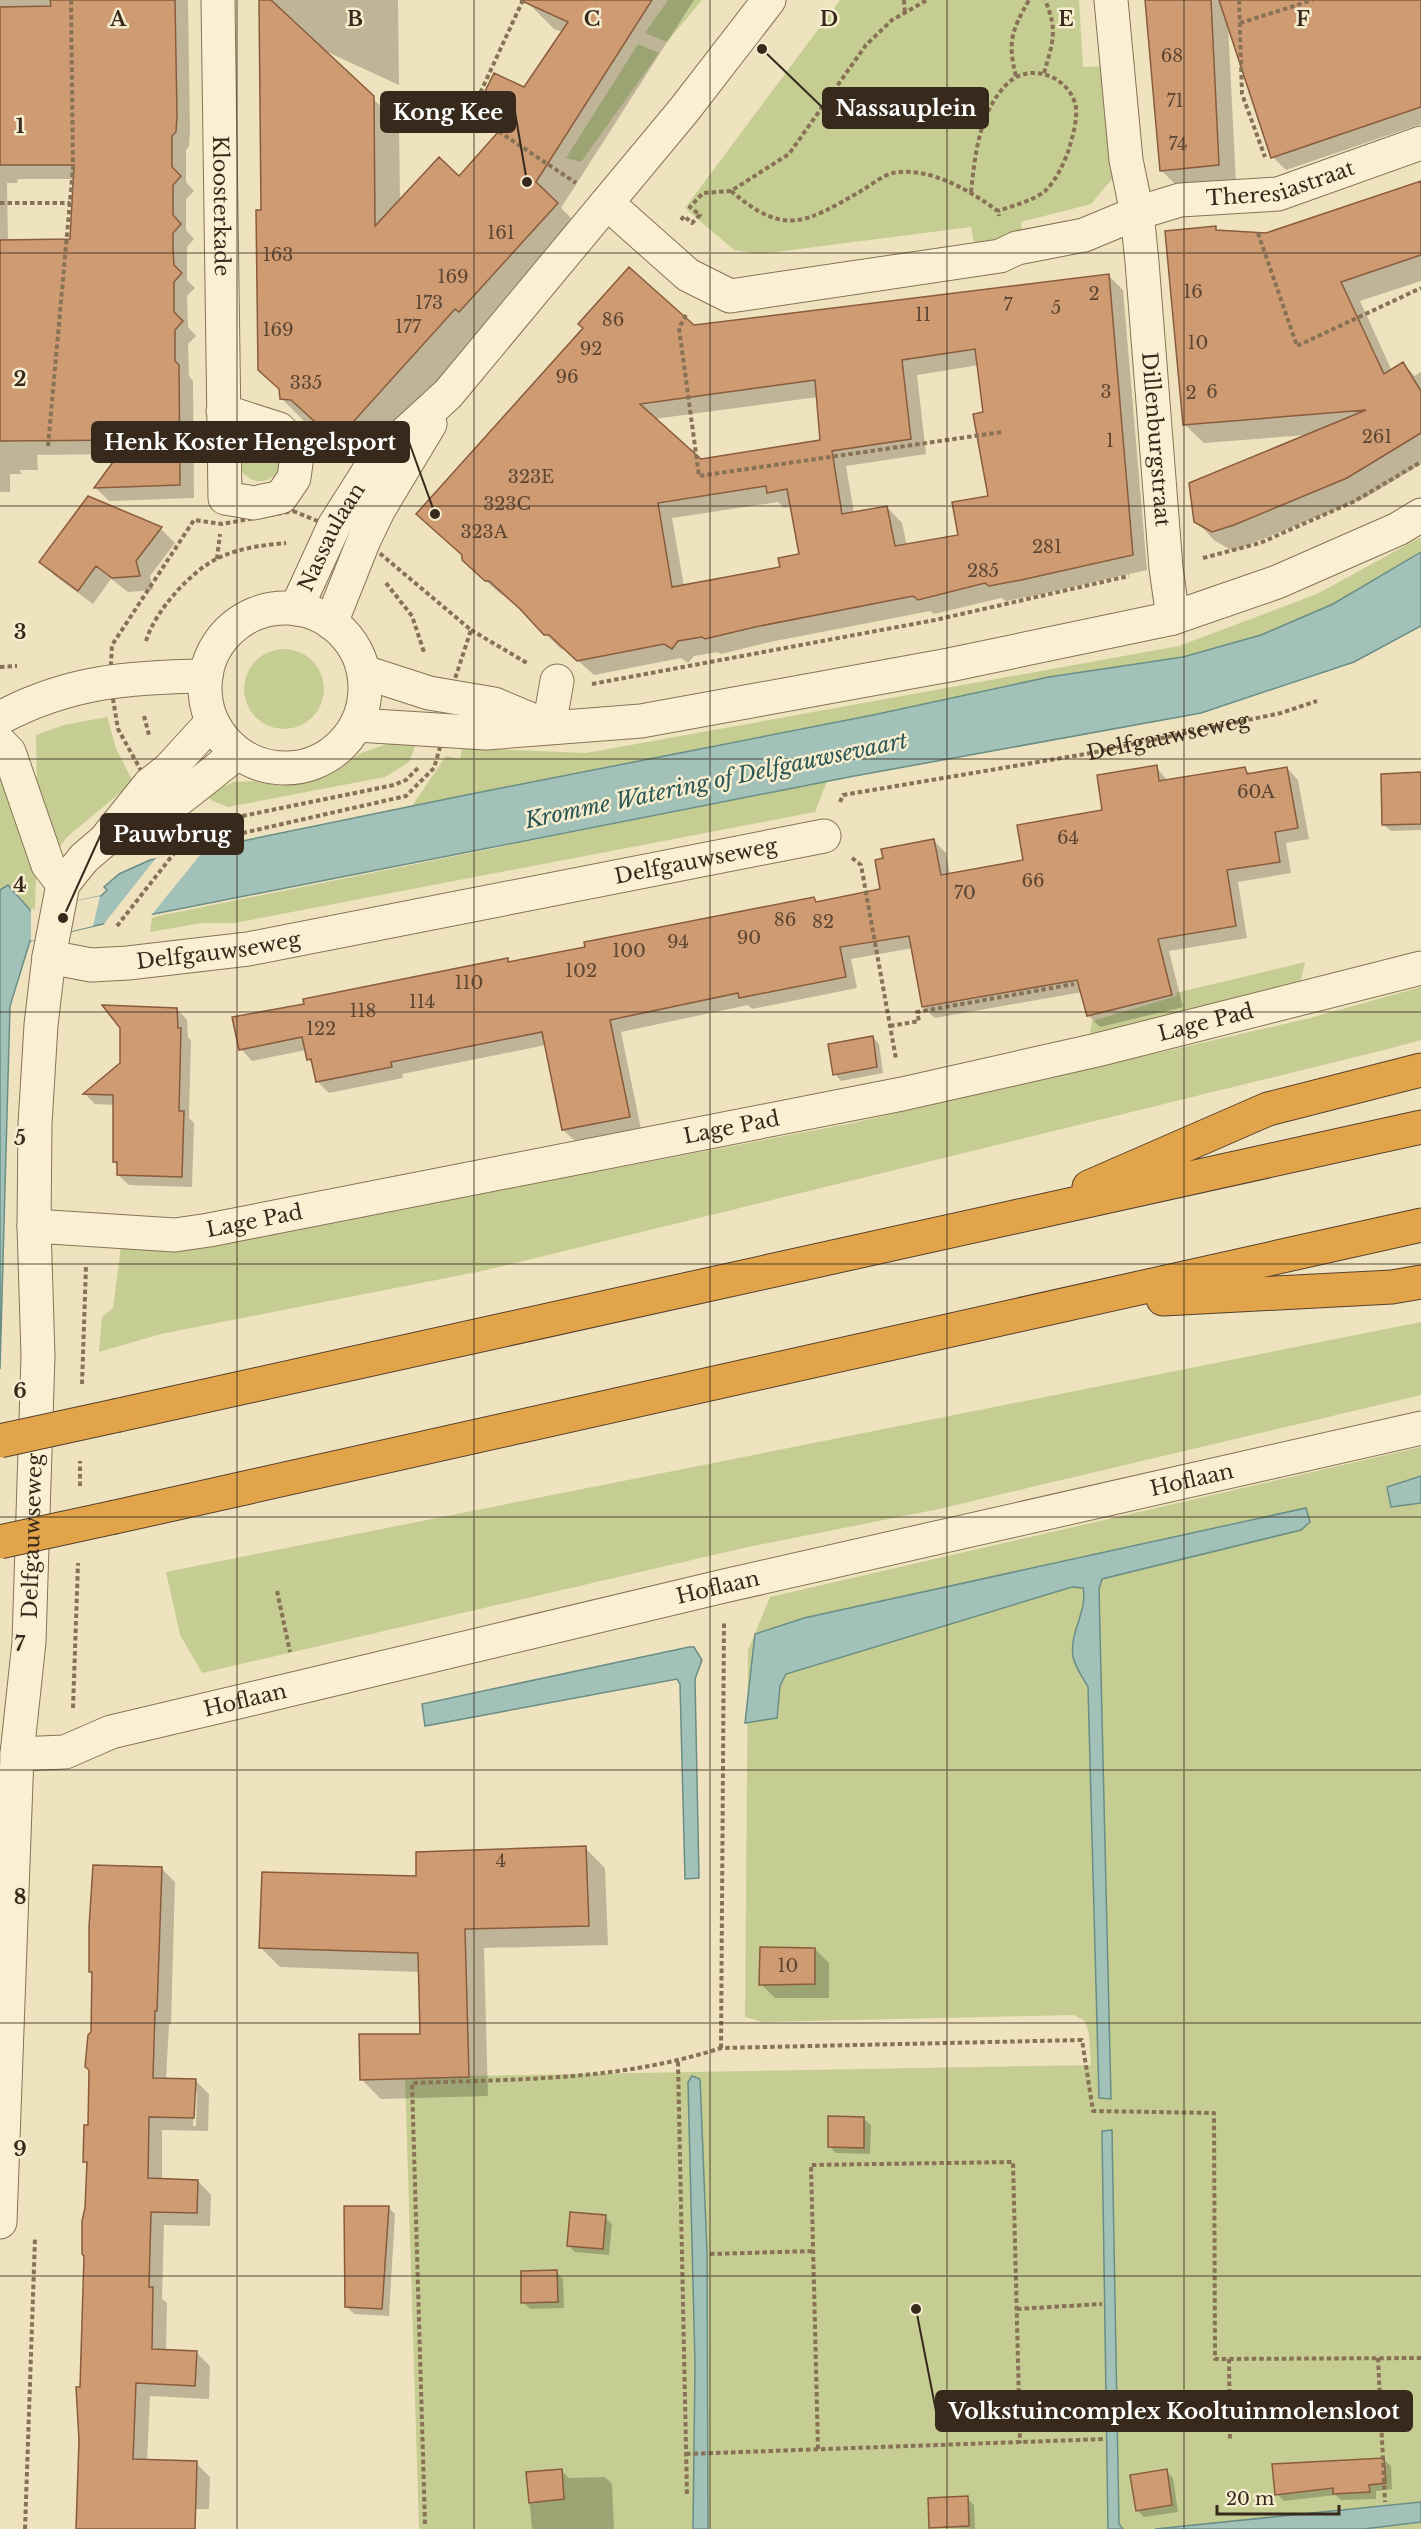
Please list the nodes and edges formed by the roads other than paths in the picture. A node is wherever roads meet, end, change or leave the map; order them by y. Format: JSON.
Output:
{"nodes":[{"id":1,"x":218,"y":0,"type":"edge"},
{"id":2,"x":769,"y":0,"type":"edge"},
{"id":3,"x":1111,"y":0,"type":"edge"},
{"id":4,"x":1421,"y":143,"type":"edge"},
{"id":5,"x":607,"y":203,"type":"junction"},
{"id":6,"x":1137,"y":213,"type":"junction"},
{"id":7,"x":448,"y":394,"type":"junction"},
{"id":8,"x":224,"y":411,"type":"dead end"},
{"id":9,"x":1421,"y":515,"type":"edge"},
{"id":10,"x":296,"y":609,"type":"junction"},
{"id":11,"x":1173,"y":618,"type":"junction"},
{"id":12,"x":331,"y":623,"type":"junction"},
{"id":13,"x":364,"y":672,"type":"junction"},
{"id":14,"x":206,"y":676,"type":"junction"},
{"id":15,"x":557,"y":681,"type":"road end"},
{"id":16,"x":0,"y":718,"type":"edge"},
{"id":17,"x":212,"y":722,"type":"junction"},
{"id":18,"x":357,"y":725,"type":"junction"},
{"id":19,"x":549,"y":726,"type":"junction"},
{"id":20,"x":0,"y":743,"type":"edge"},
{"id":21,"x":237,"y":753,"type":"junction"},
{"id":22,"x":159,"y":796,"type":"junction"},
{"id":23,"x":824,"y":836,"type":"road end"},
{"id":24,"x":55,"y":920,"type":"junction"},
{"id":25,"x":1421,"y":968,"type":"edge"},
{"id":26,"x":1421,"y":1070,"type":"edge"},
{"id":27,"x":1421,"y":1127,"type":"edge"},
{"id":28,"x":1015,"y":1218,"type":"junction"},
{"id":29,"x":1421,"y":1225,"type":"edge"},
{"id":30,"x":34,"y":1226,"type":"junction"},
{"id":31,"x":1421,"y":1282,"type":"edge"},
{"id":32,"x":1072,"y":1304,"type":"junction"},
{"id":33,"x":1421,"y":1428,"type":"edge"},
{"id":34,"x":0,"y":1442,"type":"edge"},
{"id":35,"x":0,"y":1542,"type":"edge"},
{"id":36,"x":17,"y":1754,"type":"junction"},
{"id":37,"x":0,"y":2222,"type":"edge"}],
"edges":[{"from":1,"to":8,"type":"street","name":"Kloosterkade"},
{"from":2,"to":5,"type":"street","name":"Nassaulaan"},
{"from":3,"to":6,"type":"street","name":"Dillenburgstraat"},
{"from":4,"to":6,"type":"street","name":"Theresiastraat"},
{"from":5,"to":6,"type":"street","name":"Theresiastraat"},
{"from":5,"to":7,"type":"street","name":"Nassaulaan"},
{"from":6,"to":11,"type":"street","name":"Dillenburgstraat"},
{"from":7,"to":10,"type":"street","name":"Nassaulaan"},
{"from":7,"to":12,"type":"street","name":"Nassaulaan"},
{"from":9,"to":11,"type":"street"},
{"from":10,"to":12,"type":"street"},
{"from":10,"to":14,"type":"street"},
{"from":11,"to":19,"type":"street"},
{"from":12,"to":13,"type":"street"},
{"from":13,"to":18,"type":"street"},
{"from":13,"to":19,"type":"street"},
{"from":14,"to":16,"type":"street"},
{"from":14,"to":17,"type":"street"},
{"from":15,"to":19,"type":"street"},
{"from":17,"to":21,"type":"street"},
{"from":17,"to":22,"type":"street"},
{"from":18,"to":19,"type":"street"},
{"from":18,"to":21,"type":"street"},
{"from":20,"to":24,"type":"street"},
{"from":21,"to":22,"type":"street"},
{"from":22,"to":24,"type":"street"},
{"from":23,"to":24,"type":"street","name":"Delfgauwseweg"},
{"from":24,"to":30,"type":"street","name":"Delfgauwseweg"},
{"from":25,"to":30,"type":"street","name":"Lage Pad"},
{"from":26,"to":28,"type":"highway"},
{"from":27,"to":28,"type":"highway"},
{"from":28,"to":34,"type":"highway","bridge":true},
{"from":29,"to":32,"type":"highway"},
{"from":30,"to":36,"type":"street","name":"Delfgauwseweg"},
{"from":31,"to":32,"type":"highway"},
{"from":32,"to":35,"type":"highway","bridge":true},
{"from":33,"to":36,"type":"street","name":"Hoflaan"},
{"from":36,"to":37,"type":"street","name":"Delfgauwseweg"}]}
